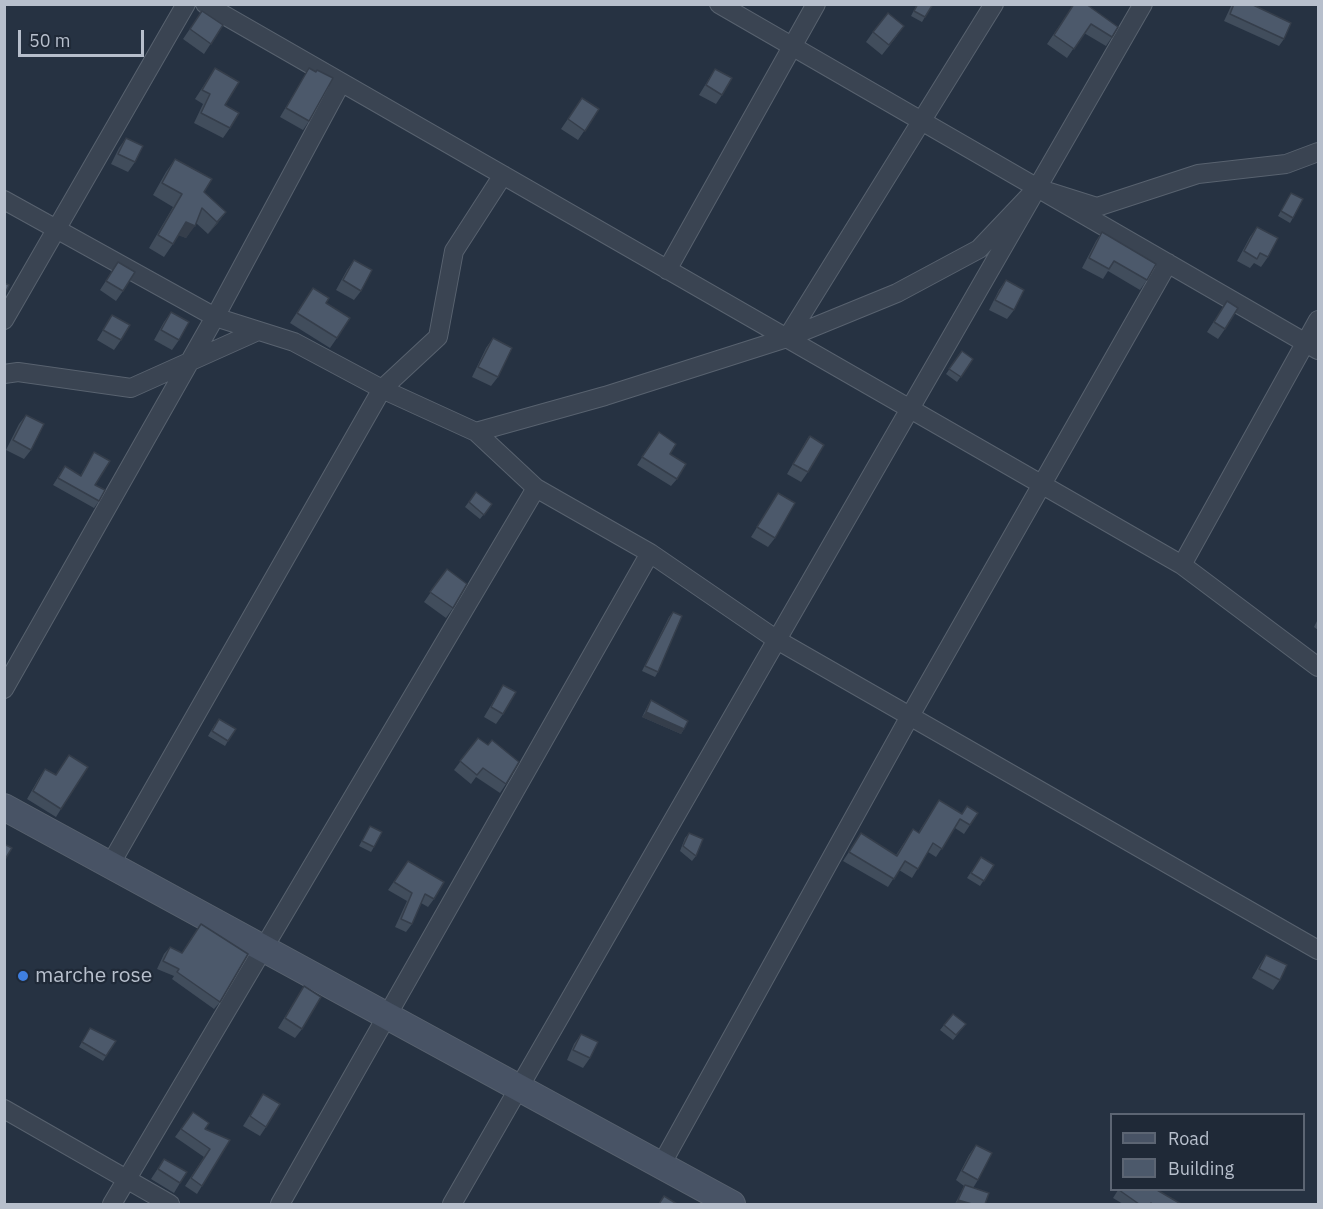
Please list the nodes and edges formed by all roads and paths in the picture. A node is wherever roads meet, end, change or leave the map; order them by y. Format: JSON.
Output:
{"nodes":[{"id":1,"x":186,"y":4,"type":"edge"},
{"id":2,"x":205,"y":4,"type":"edge"},
{"id":3,"x":719,"y":4,"type":"edge"},
{"id":4,"x":816,"y":4,"type":"edge"},
{"id":5,"x":994,"y":4,"type":"edge"},
{"id":6,"x":1143,"y":4,"type":"edge"},
{"id":7,"x":792,"y":47,"type":"junction"},
{"id":8,"x":341,"y":83,"type":"junction"},
{"id":9,"x":922,"y":121,"type":"junction"},
{"id":10,"x":1318,"y":152,"type":"edge"},
{"id":11,"x":503,"y":175,"type":"junction"},
{"id":12,"x":1037,"y":188,"type":"junction"},
{"id":13,"x":4,"y":200,"type":"edge"},
{"id":14,"x":57,"y":230,"type":"junction"},
{"id":15,"x":1168,"y":263,"type":"junction"},
{"id":16,"x":667,"y":270,"type":"junction"},
{"id":17,"x":215,"y":316,"type":"junction"},
{"id":18,"x":4,"y":320,"type":"edge"},
{"id":19,"x":1318,"y":320,"type":"edge"},
{"id":20,"x":258,"y":331,"type":"junction"},
{"id":21,"x":787,"y":338,"type":"junction"},
{"id":22,"x":1312,"y":346,"type":"edge"},
{"id":23,"x":191,"y":359,"type":"junction"},
{"id":24,"x":4,"y":374,"type":"edge"},
{"id":25,"x":382,"y":389,"type":"junction"},
{"id":26,"x":910,"y":409,"type":"junction"},
{"id":27,"x":476,"y":432,"type":"junction"},
{"id":28,"x":1042,"y":485,"type":"junction"},
{"id":29,"x":536,"y":488,"type":"junction"},
{"id":30,"x":650,"y":553,"type":"junction"},
{"id":31,"x":1182,"y":565,"type":"junction"},
{"id":32,"x":777,"y":640,"type":"junction"},
{"id":33,"x":1318,"y":667,"type":"edge"},
{"id":34,"x":4,"y":689,"type":"edge"},
{"id":35,"x":910,"y":716,"type":"junction"},
{"id":36,"x":4,"y":807,"type":"edge"},
{"id":37,"x":110,"y":865,"type":"junction"},
{"id":38,"x":264,"y":950,"type":"junction"},
{"id":39,"x":1318,"y":950,"type":"edge"},
{"id":40,"x":388,"y":1017,"type":"junction"},
{"id":41,"x":518,"y":1089,"type":"junction"},
{"id":42,"x":4,"y":1109,"type":"edge"},
{"id":43,"x":660,"y":1167,"type":"junction"},
{"id":44,"x":127,"y":1180,"type":"junction"},
{"id":45,"x":112,"y":1204,"type":"edge"},
{"id":46,"x":170,"y":1204,"type":"edge"},
{"id":47,"x":280,"y":1204,"type":"edge"},
{"id":48,"x":452,"y":1204,"type":"edge"},
{"id":49,"x":732,"y":1204,"type":"edge"}],
"edges":[{"from":1,"to":14,"type":"street"},
{"from":2,"to":8,"type":"street"},
{"from":3,"to":7,"type":"street"},
{"from":4,"to":7,"type":"street"},
{"from":5,"to":9,"type":"street"},
{"from":6,"to":12,"type":"street"},
{"from":7,"to":9,"type":"street"},
{"from":7,"to":16,"type":"street"},
{"from":8,"to":11,"type":"street"},
{"from":8,"to":17,"type":"street"},
{"from":9,"to":12,"type":"street"},
{"from":9,"to":21,"type":"street"},
{"from":10,"to":12,"type":"street"},
{"from":11,"to":16,"type":"street"},
{"from":11,"to":25,"type":"street"},
{"from":12,"to":15,"type":"street"},
{"from":12,"to":21,"type":"street"},
{"from":12,"to":26,"type":"street"},
{"from":13,"to":14,"type":"street"},
{"from":14,"to":17,"type":"street"},
{"from":14,"to":18,"type":"street"},
{"from":15,"to":22,"type":"street"},
{"from":15,"to":28,"type":"street"},
{"from":16,"to":21,"type":"street"},
{"from":17,"to":20,"type":"street"},
{"from":17,"to":23,"type":"street"},
{"from":19,"to":22,"type":"street"},
{"from":20,"to":23,"type":"street"},
{"from":20,"to":25,"type":"street"},
{"from":21,"to":26,"type":"street"},
{"from":21,"to":27,"type":"street"},
{"from":22,"to":31,"type":"street"},
{"from":23,"to":24,"type":"street"},
{"from":23,"to":34,"type":"street"},
{"from":25,"to":27,"type":"street"},
{"from":25,"to":37,"type":"street"},
{"from":26,"to":28,"type":"street"},
{"from":26,"to":32,"type":"street"},
{"from":27,"to":29,"type":"street"},
{"from":28,"to":31,"type":"street"},
{"from":28,"to":35,"type":"street"},
{"from":29,"to":30,"type":"street"},
{"from":29,"to":38,"type":"street"},
{"from":30,"to":32,"type":"street"},
{"from":30,"to":40,"type":"street"},
{"from":31,"to":33,"type":"street"},
{"from":32,"to":35,"type":"street"},
{"from":32,"to":41,"type":"street"},
{"from":35,"to":39,"type":"street"},
{"from":35,"to":43,"type":"street"},
{"from":36,"to":37,"type":"street"},
{"from":37,"to":38,"type":"street"},
{"from":38,"to":40,"type":"street"},
{"from":38,"to":44,"type":"street"},
{"from":40,"to":41,"type":"street"},
{"from":40,"to":47,"type":"street"},
{"from":41,"to":43,"type":"street"},
{"from":41,"to":48,"type":"street"},
{"from":42,"to":44,"type":"street"},
{"from":43,"to":49,"type":"street"},
{"from":44,"to":45,"type":"street"},
{"from":44,"to":46,"type":"street"}]}
